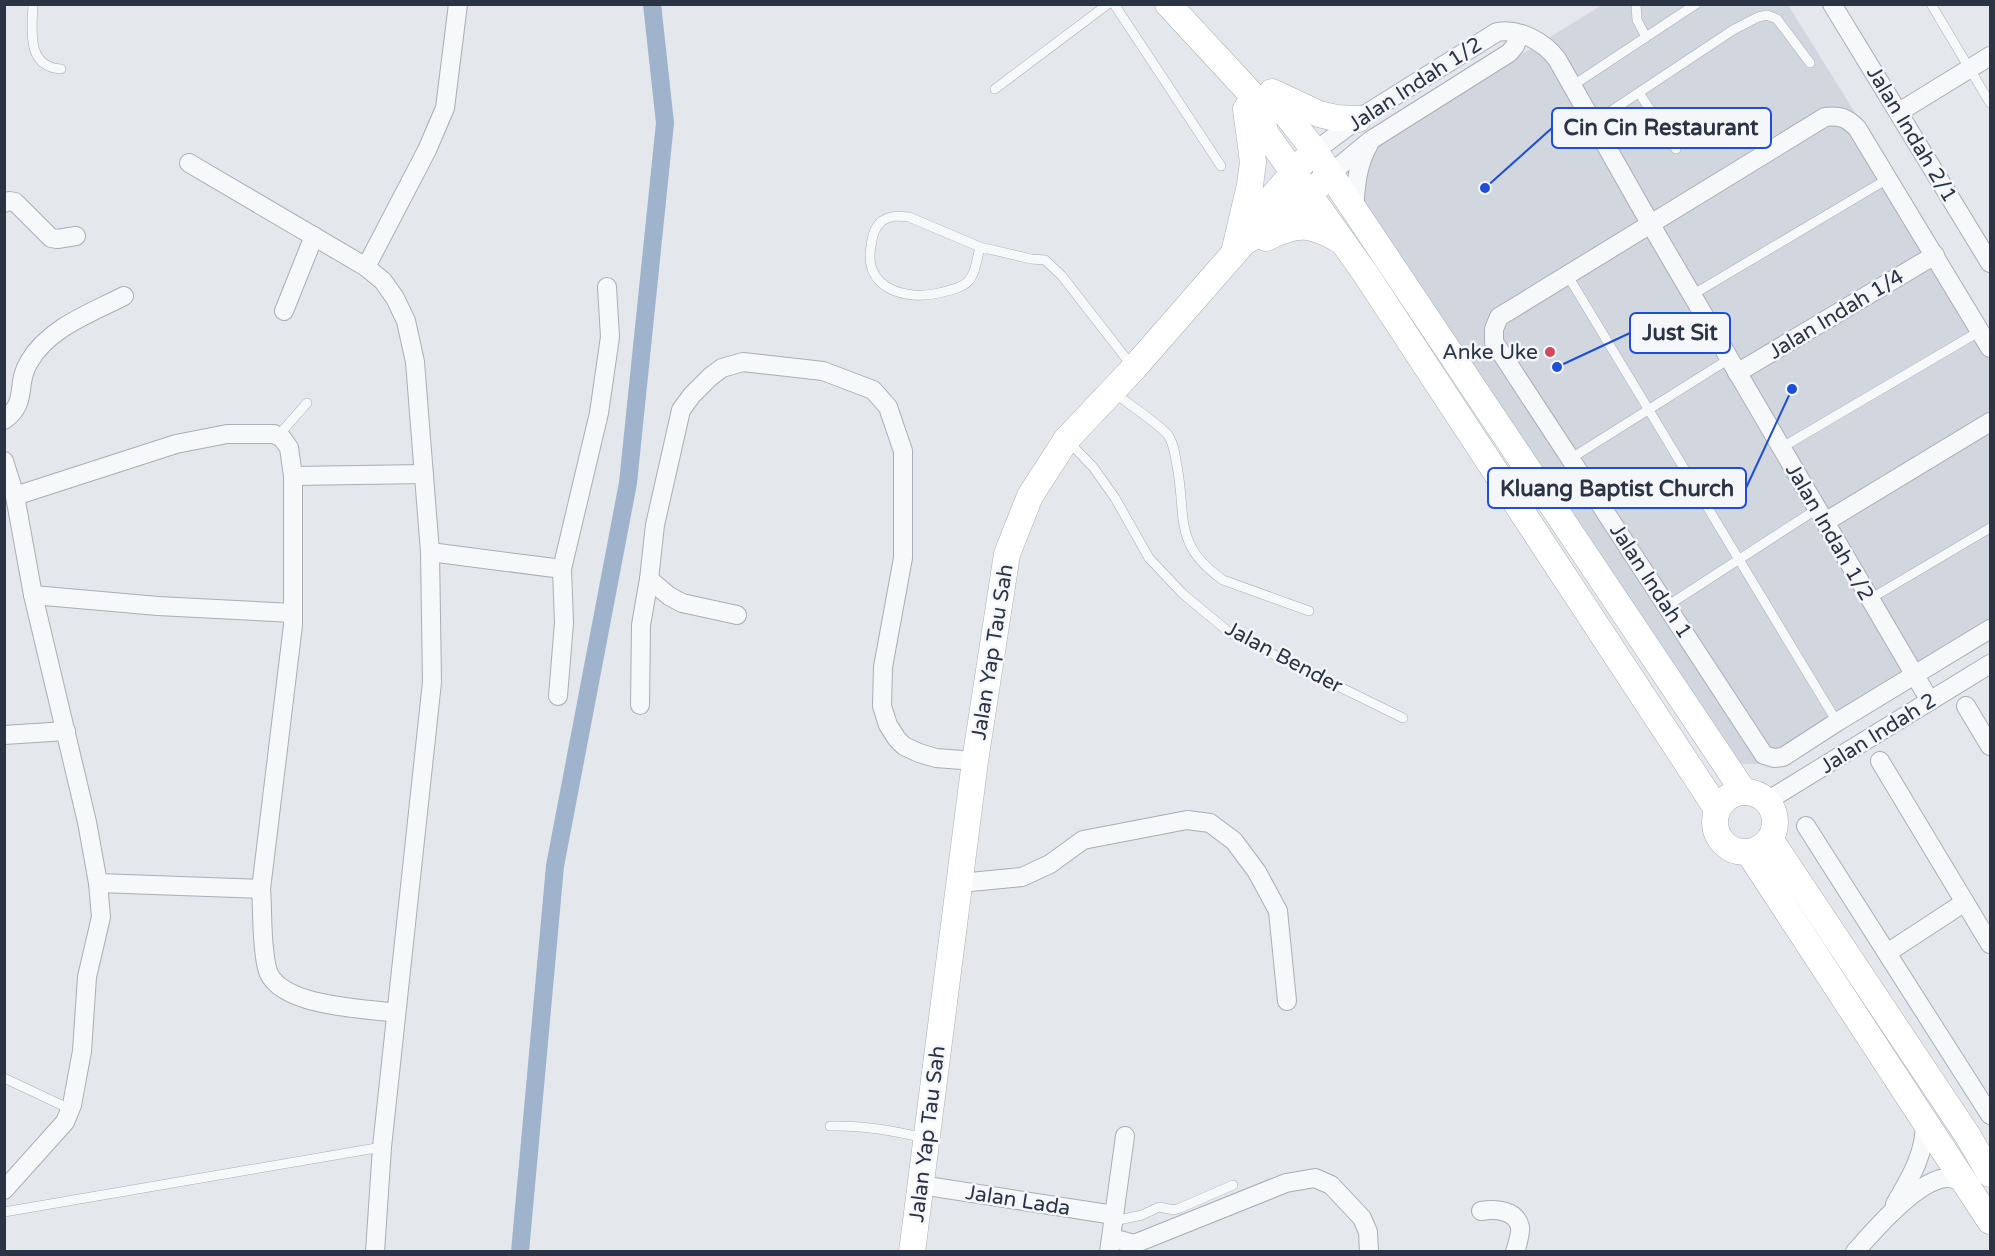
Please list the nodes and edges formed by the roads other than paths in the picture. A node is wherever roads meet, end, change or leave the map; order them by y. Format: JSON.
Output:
{"nodes":[{"id":1,"x":33,"y":4,"type":"edge"},
{"id":2,"x":458,"y":4,"type":"edge"},
{"id":3,"x":1108,"y":4,"type":"edge"},
{"id":4,"x":1114,"y":4,"type":"edge"},
{"id":5,"x":1168,"y":4,"type":"edge"},
{"id":6,"x":1636,"y":4,"type":"edge"},
{"id":7,"x":1695,"y":4,"type":"edge"},
{"id":8,"x":1832,"y":4,"type":"edge"},
{"id":9,"x":1931,"y":4,"type":"edge"},
{"id":10,"x":1646,"y":37,"type":"junction"},
{"id":11,"x":1990,"y":56,"type":"edge"},
{"id":12,"x":1810,"y":63,"type":"dead end"},
{"id":13,"x":61,"y":69,"type":"dead end"},
{"id":14,"x":1970,"y":69,"type":"junction"},
{"id":15,"x":1233,"y":75,"type":"junction"},
{"id":16,"x":1572,"y":86,"type":"junction"},
{"id":17,"x":995,"y":89,"type":"dead end"},
{"id":18,"x":1639,"y":93,"type":"junction"},
{"id":19,"x":1255,"y":98,"type":"junction"},
{"id":20,"x":1990,"y":103,"type":"edge"},
{"id":21,"x":1899,"y":112,"type":"junction"},
{"id":22,"x":1593,"y":123,"type":"junction"},
{"id":23,"x":1365,"y":129,"type":"junction"},
{"id":24,"x":1676,"y":149,"type":"dead end"},
{"id":25,"x":1315,"y":151,"type":"junction"},
{"id":26,"x":189,"y":163,"type":"dead end"},
{"id":27,"x":1221,"y":166,"type":"dead end"},
{"id":28,"x":1292,"y":172,"type":"junction"},
{"id":29,"x":1330,"y":174,"type":"junction"},
{"id":30,"x":1889,"y":178,"type":"junction"},
{"id":31,"x":1309,"y":195,"type":"junction"},
{"id":32,"x":4,"y":203,"type":"edge"},
{"id":33,"x":1354,"y":209,"type":"junction"},
{"id":34,"x":1651,"y":225,"type":"junction"},
{"id":35,"x":76,"y":236,"type":"dead end"},
{"id":36,"x":314,"y":236,"type":"junction"},
{"id":37,"x":1344,"y":243,"type":"junction"},
{"id":38,"x":980,"y":247,"type":"junction"},
{"id":39,"x":1239,"y":248,"type":"junction"},
{"id":40,"x":1935,"y":255,"type":"junction"},
{"id":41,"x":1990,"y":263,"type":"edge"},
{"id":42,"x":366,"y":267,"type":"junction"},
{"id":43,"x":1568,"y":276,"type":"junction"},
{"id":44,"x":607,"y":287,"type":"dead end"},
{"id":45,"x":1692,"y":295,"type":"junction"},
{"id":46,"x":124,"y":296,"type":"dead end"},
{"id":47,"x":284,"y":311,"type":"dead end"},
{"id":48,"x":1980,"y":331,"type":"junction"},
{"id":49,"x":1990,"y":348,"type":"edge"},
{"id":50,"x":1733,"y":366,"type":"junction"},
{"id":51,"x":1134,"y":368,"type":"junction"},
{"id":52,"x":1111,"y":390,"type":"junction"},
{"id":53,"x":307,"y":403,"type":"dead end"},
{"id":54,"x":1648,"y":409,"type":"junction"},
{"id":55,"x":4,"y":420,"type":"edge"},
{"id":56,"x":1990,"y":422,"type":"edge"},
{"id":57,"x":278,"y":436,"type":"junction"},
{"id":58,"x":1066,"y":440,"type":"junction"},
{"id":59,"x":1781,"y":448,"type":"junction"},
{"id":60,"x":1570,"y":459,"type":"junction"},
{"id":61,"x":4,"y":461,"type":"edge"},
{"id":62,"x":424,"y":474,"type":"junction"},
{"id":63,"x":293,"y":476,"type":"junction"},
{"id":64,"x":12,"y":500,"type":"edge"},
{"id":65,"x":1821,"y":515,"type":"junction"},
{"id":66,"x":1990,"y":528,"type":"edge"},
{"id":67,"x":430,"y":552,"type":"junction"},
{"id":68,"x":1739,"y":559,"type":"junction"},
{"id":69,"x":562,"y":569,"type":"junction"},
{"id":70,"x":649,"y":579,"type":"junction"},
{"id":71,"x":33,"y":595,"type":"junction"},
{"id":72,"x":1870,"y":599,"type":"junction"},
{"id":73,"x":1667,"y":606,"type":"junction"},
{"id":74,"x":1310,"y":611,"type":"dead end"},
{"id":75,"x":292,"y":613,"type":"junction"},
{"id":76,"x":737,"y":615,"type":"dead end"},
{"id":77,"x":1990,"y":629,"type":"edge"},
{"id":78,"x":1990,"y":664,"type":"edge"},
{"id":79,"x":1914,"y":675,"type":"junction"},
{"id":80,"x":558,"y":696,"type":"dead end"},
{"id":81,"x":1930,"y":701,"type":"junction"},
{"id":82,"x":640,"y":705,"type":"dead end"},
{"id":83,"x":1966,"y":706,"type":"dead end"},
{"id":84,"x":1403,"y":718,"type":"dead end"},
{"id":85,"x":1837,"y":722,"type":"junction"},
{"id":86,"x":66,"y":731,"type":"junction"},
{"id":87,"x":4,"y":735,"type":"edge"},
{"id":88,"x":1990,"y":746,"type":"edge"},
{"id":89,"x":975,"y":761,"type":"junction"},
{"id":90,"x":1880,"y":761,"type":"dead end"},
{"id":91,"x":1755,"y":797,"type":"junction"},
{"id":92,"x":1718,"y":809,"type":"junction"},
{"id":93,"x":1806,"y":826,"type":"dead end"},
{"id":94,"x":1770,"y":839,"type":"junction"},
{"id":95,"x":1749,"y":853,"type":"junction"},
{"id":96,"x":98,"y":883,"type":"junction"},
{"id":97,"x":960,"y":883,"type":"junction"},
{"id":98,"x":261,"y":889,"type":"junction"},
{"id":99,"x":1965,"y":902,"type":"junction"},
{"id":100,"x":1990,"y":944,"type":"edge"},
{"id":101,"x":1887,"y":953,"type":"junction"},
{"id":102,"x":1287,"y":1001,"type":"dead end"},
{"id":103,"x":396,"y":1013,"type":"junction"},
{"id":104,"x":4,"y":1078,"type":"edge"},
{"id":105,"x":1985,"y":1095,"type":"edge"},
{"id":106,"x":70,"y":1109,"type":"junction"},
{"id":107,"x":1990,"y":1115,"type":"edge"},
{"id":108,"x":1925,"y":1120,"type":"junction"},
{"id":109,"x":830,"y":1126,"type":"dead end"},
{"id":110,"x":1125,"y":1136,"type":"dead end"},
{"id":111,"x":926,"y":1139,"type":"junction"},
{"id":112,"x":382,"y":1147,"type":"junction"},
{"id":113,"x":1990,"y":1174,"type":"edge"},
{"id":114,"x":921,"y":1185,"type":"junction"},
{"id":115,"x":1233,"y":1185,"type":"dead end"},
{"id":116,"x":1968,"y":1185,"type":"junction"},
{"id":117,"x":4,"y":1190,"type":"edge"},
{"id":118,"x":1482,"y":1211,"type":"dead end"},
{"id":119,"x":4,"y":1212,"type":"edge"},
{"id":120,"x":1890,"y":1214,"type":"junction"},
{"id":121,"x":1990,"y":1221,"type":"edge"},
{"id":122,"x":1112,"y":1231,"type":"edge"},
{"id":123,"x":1141,"y":1247,"type":"edge"},
{"id":124,"x":375,"y":1251,"type":"edge"},
{"id":125,"x":912,"y":1251,"type":"edge"},
{"id":126,"x":1369,"y":1251,"type":"edge"},
{"id":127,"x":1515,"y":1251,"type":"edge"},
{"id":128,"x":1855,"y":1251,"type":"edge"}],
"edges":[{"from":1,"to":13,"type":"lane"},
{"from":2,"to":42,"type":"street"},
{"from":3,"to":17,"type":"lane"},
{"from":4,"to":27,"type":"lane"},
{"from":5,"to":15,"type":"street"},
{"from":6,"to":10,"type":"lane"},
{"from":7,"to":10,"type":"lane"},
{"from":8,"to":21,"type":"street","name":"Jalan Indah 2/1"},
{"from":9,"to":14,"type":"lane"},
{"from":10,"to":16,"type":"lane"},
{"from":11,"to":14,"type":"street"},
{"from":12,"to":18,"type":"lane"},
{"from":14,"to":20,"type":"lane"},
{"from":14,"to":21,"type":"street"},
{"from":15,"to":19,"type":"street"},
{"from":15,"to":23,"type":"street"},
{"from":15,"to":39,"type":"street"},
{"from":16,"to":22,"type":"street","name":"Jalan Indah 1/2"},
{"from":16,"to":23,"type":"street","name":"Jalan Indah 1/2"},
{"from":18,"to":22,"type":"lane"},
{"from":18,"to":24,"type":"lane"},
{"from":19,"to":25,"type":"street"},
{"from":19,"to":28,"type":"street"},
{"from":21,"to":41,"type":"street","name":"Jalan Indah 2/1"},
{"from":22,"to":34,"type":"street","name":"Jalan Indah 1/2"},
{"from":23,"to":25,"type":"street","name":"Jalan Indah 1/2"},
{"from":23,"to":29,"type":"street","name":"Jalan Indah 1/2"},
{"from":23,"to":33,"type":"street"},
{"from":25,"to":28,"type":"street"},
{"from":25,"to":29,"type":"street"},
{"from":26,"to":36,"type":"street"},
{"from":28,"to":31,"type":"street"},
{"from":28,"to":39,"type":"street"},
{"from":29,"to":31,"type":"street","name":"Jalan Yap Tau Sah"},
{"from":29,"to":33,"type":"street"},
{"from":30,"to":34,"type":"street","name":"Jalan Indah 1"},
{"from":30,"to":40,"type":"street"},
{"from":30,"to":45,"type":"lane"},
{"from":31,"to":37,"type":"street"},
{"from":31,"to":39,"type":"street","name":"Jalan Yap Tau Sah"},
{"from":32,"to":35,"type":"street"},
{"from":33,"to":91,"type":"street"},
{"from":34,"to":43,"type":"street","name":"Jalan Indah 1"},
{"from":34,"to":45,"type":"street","name":"Jalan Indah 1/2"},
{"from":36,"to":42,"type":"street"},
{"from":36,"to":47,"type":"street"},
{"from":37,"to":39,"type":"street"},
{"from":37,"to":92,"type":"street"},
{"from":38,"to":38,"type":"lane"},
{"from":38,"to":51,"type":"lane"},
{"from":39,"to":51,"type":"street","name":"Jalan Yap Tau Sah"},
{"from":40,"to":48,"type":"street"},
{"from":40,"to":50,"type":"street","name":"Jalan Indah 1/4"},
{"from":42,"to":62,"type":"street"},
{"from":43,"to":54,"type":"lane"},
{"from":43,"to":60,"type":"street","name":"Jalan Indah 1"},
{"from":44,"to":69,"type":"street"},
{"from":45,"to":50,"type":"street","name":"Jalan Indah 1/2"},
{"from":46,"to":55,"type":"street"},
{"from":48,"to":49,"type":"street"},
{"from":48,"to":59,"type":"lane"},
{"from":50,"to":54,"type":"lane"},
{"from":50,"to":59,"type":"street","name":"Jalan Indah 1/2"},
{"from":51,"to":52,"type":"street","name":"Jalan Yap Tau Sah"},
{"from":52,"to":58,"type":"street","name":"Jalan Yap Tau Sah"},
{"from":52,"to":74,"type":"lane"},
{"from":53,"to":57,"type":"lane"},
{"from":54,"to":60,"type":"lane"},
{"from":54,"to":68,"type":"lane"},
{"from":56,"to":65,"type":"street"},
{"from":57,"to":63,"type":"street"},
{"from":57,"to":64,"type":"street"},
{"from":58,"to":84,"type":"lane","name":"Jalan Bender"},
{"from":58,"to":89,"type":"street","name":"Jalan Yap Tau Sah"},
{"from":59,"to":65,"type":"street","name":"Jalan Indah 1/2"},
{"from":60,"to":73,"type":"street","name":"Jalan Indah 1"},
{"from":61,"to":64,"type":"street"},
{"from":62,"to":63,"type":"street"},
{"from":62,"to":67,"type":"street"},
{"from":63,"to":75,"type":"street"},
{"from":64,"to":71,"type":"street"},
{"from":65,"to":68,"type":"lane"},
{"from":65,"to":72,"type":"street","name":"Jalan Indah 1/2"},
{"from":66,"to":72,"type":"lane"},
{"from":67,"to":69,"type":"street"},
{"from":67,"to":103,"type":"street"},
{"from":68,"to":73,"type":"lane"},
{"from":68,"to":85,"type":"lane"},
{"from":69,"to":80,"type":"street"},
{"from":70,"to":76,"type":"street"},
{"from":70,"to":82,"type":"street"},
{"from":70,"to":89,"type":"street"},
{"from":71,"to":75,"type":"street"},
{"from":71,"to":86,"type":"street"},
{"from":72,"to":79,"type":"street","name":"Jalan Indah 1/2"},
{"from":73,"to":85,"type":"street","name":"Jalan Indah 1"},
{"from":75,"to":98,"type":"street"},
{"from":77,"to":79,"type":"street","name":"Jalan Indah 1"},
{"from":78,"to":81,"type":"street","name":"Jalan Indah 2"},
{"from":79,"to":81,"type":"street","name":"Jalan Indah 1/2"},
{"from":79,"to":85,"type":"street","name":"Jalan Indah 1"},
{"from":81,"to":91,"type":"street","name":"Jalan Indah 2"},
{"from":83,"to":88,"type":"street"},
{"from":86,"to":87,"type":"street"},
{"from":86,"to":96,"type":"street"},
{"from":89,"to":97,"type":"street","name":"Jalan Yap Tau Sah"},
{"from":90,"to":99,"type":"street"},
{"from":91,"to":92,"type":"street"},
{"from":91,"to":94,"type":"street"},
{"from":92,"to":95,"type":"street"},
{"from":93,"to":101,"type":"street"},
{"from":94,"to":95,"type":"street"},
{"from":94,"to":113,"type":"street"},
{"from":95,"to":108,"type":"street"},
{"from":96,"to":98,"type":"street"},
{"from":96,"to":106,"type":"street"},
{"from":97,"to":102,"type":"street"},
{"from":97,"to":111,"type":"street","name":"Jalan Yap Tau Sah"},
{"from":98,"to":103,"type":"street"},
{"from":99,"to":100,"type":"street"},
{"from":99,"to":101,"type":"street"},
{"from":101,"to":105,"type":"street"},
{"from":103,"to":112,"type":"street"},
{"from":104,"to":106,"type":"lane"},
{"from":105,"to":107,"type":"street"},
{"from":106,"to":117,"type":"street"},
{"from":108,"to":116,"type":"street"},
{"from":108,"to":120,"type":"street"},
{"from":109,"to":111,"type":"lane"},
{"from":110,"to":122,"type":"street"},
{"from":111,"to":114,"type":"street","name":"Jalan Yap Tau Sah"},
{"from":112,"to":119,"type":"lane"},
{"from":112,"to":124,"type":"street"},
{"from":114,"to":122,"type":"street","name":"Jalan Lada"},
{"from":114,"to":125,"type":"street","name":"Jalan Yap Tau Sah"},
{"from":115,"to":122,"type":"lane"},
{"from":116,"to":120,"type":"street"},
{"from":116,"to":121,"type":"street"},
{"from":118,"to":127,"type":"street"},
{"from":120,"to":128,"type":"street"},
{"from":122,"to":123,"type":"street","name":"Jalan Lada"},
{"from":123,"to":126,"type":"street"}]}
